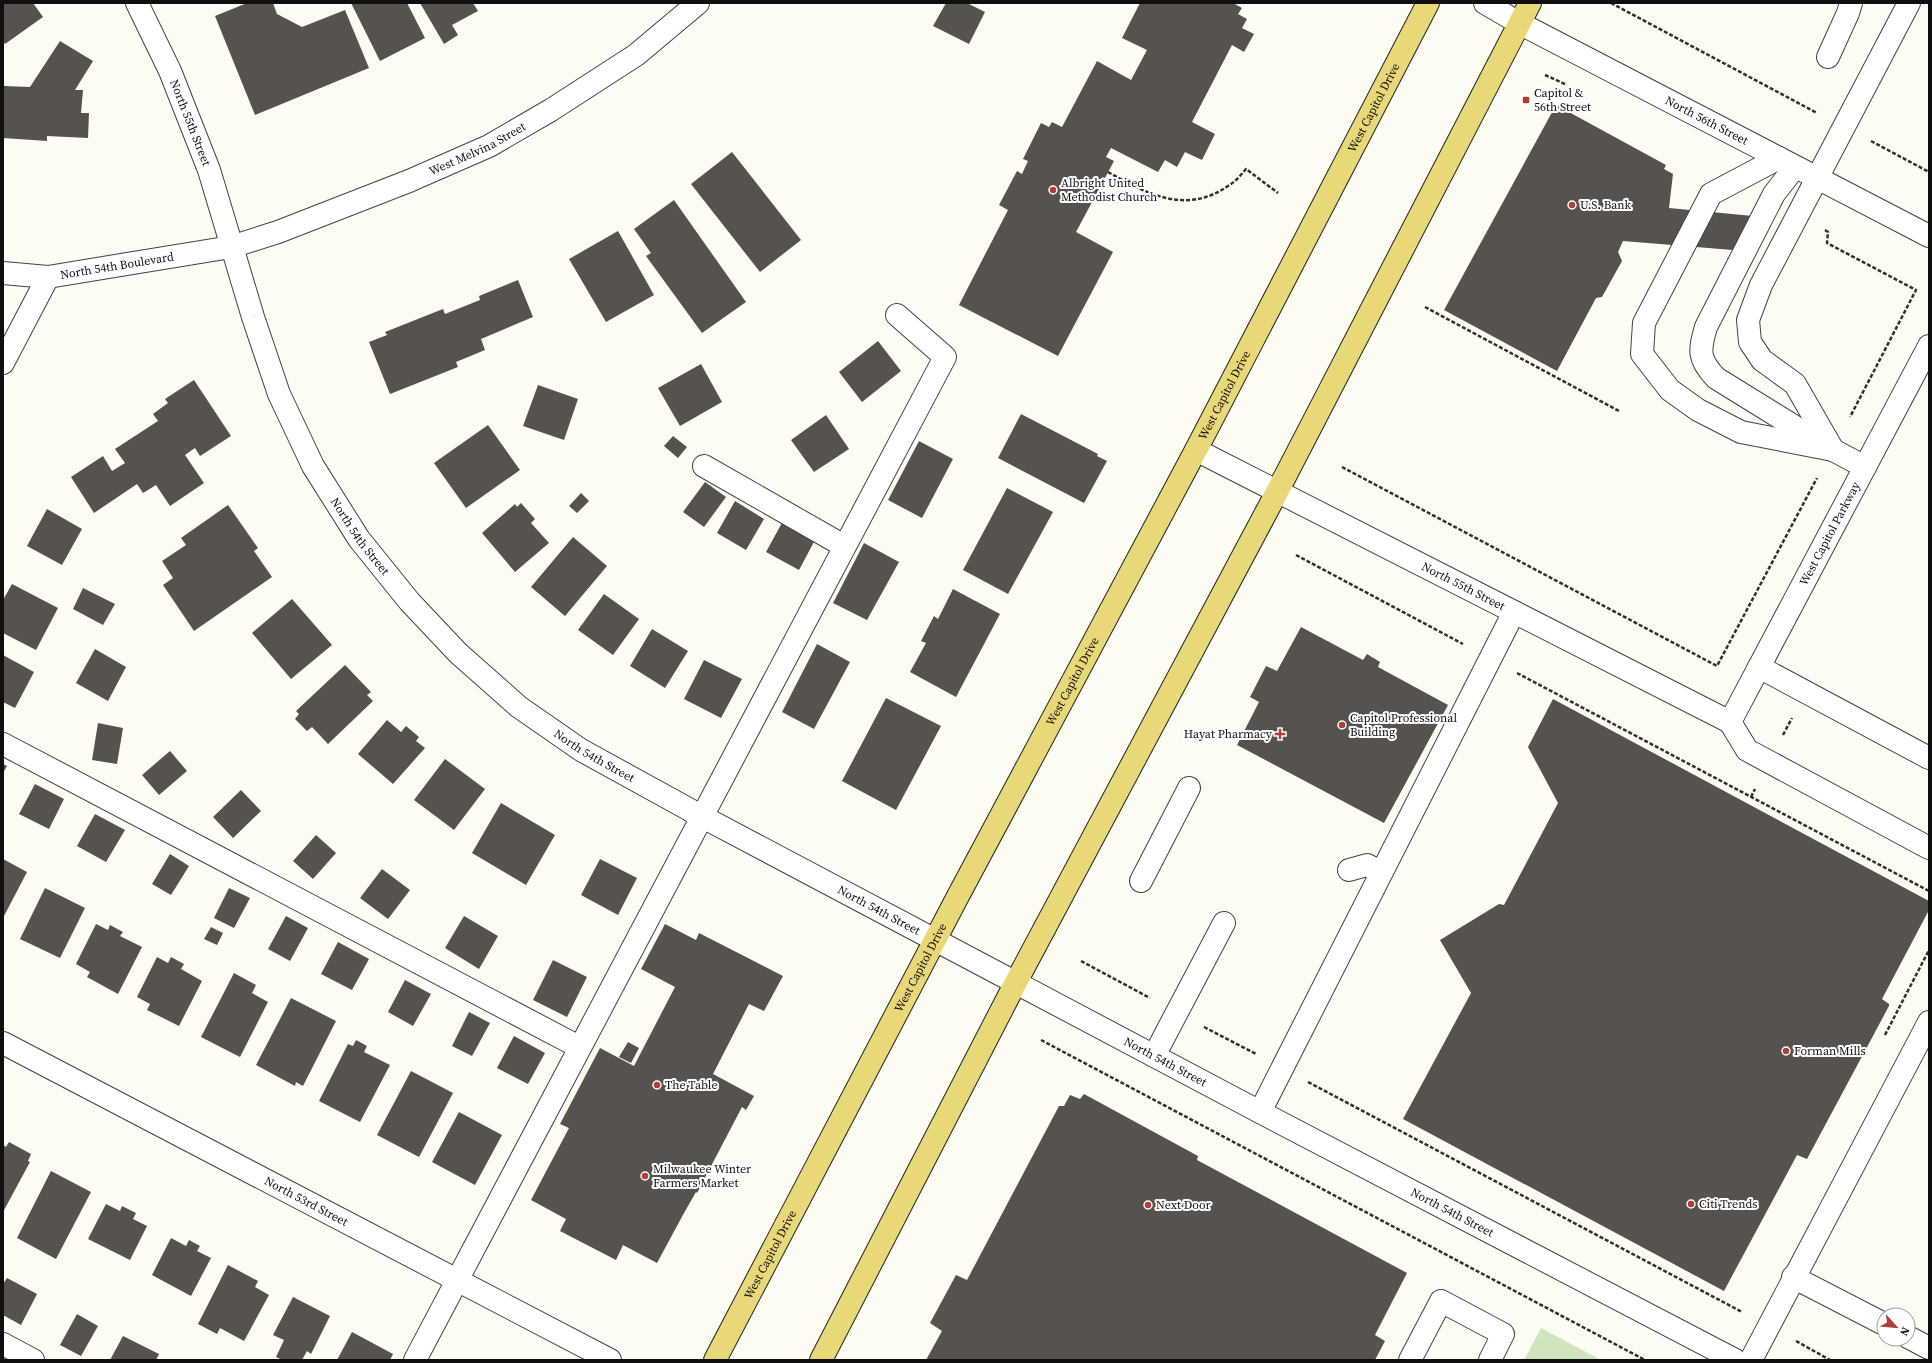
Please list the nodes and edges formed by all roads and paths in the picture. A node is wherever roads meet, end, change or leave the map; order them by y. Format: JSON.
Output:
{"nodes":[{"id":1,"x":137,"y":3,"type":"edge"},
{"id":2,"x":698,"y":3,"type":"edge"},
{"id":3,"x":1428,"y":3,"type":"edge"},
{"id":4,"x":1485,"y":3,"type":"edge"},
{"id":5,"x":1530,"y":3,"type":"edge"},
{"id":6,"x":1610,"y":3,"type":"edge"},
{"id":7,"x":1851,"y":3,"type":"edge"},
{"id":8,"x":1908,"y":3,"type":"edge"},
{"id":9,"x":1519,"y":23,"type":"junction"},
{"id":10,"x":1828,"y":57,"type":"dead end"},
{"id":11,"x":1843,"y":126,"type":"junction"},
{"id":12,"x":1787,"y":162,"type":"junction"},
{"id":13,"x":1108,"y":172,"type":"dead end"},
{"id":14,"x":1929,"y":172,"type":"edge"},
{"id":15,"x":1816,"y":177,"type":"junction"},
{"id":16,"x":1278,"y":193,"type":"dead end"},
{"id":17,"x":1828,"y":232,"type":"dead end"},
{"id":18,"x":1929,"y":236,"type":"edge"},
{"id":19,"x":231,"y":247,"type":"junction"},
{"id":20,"x":3,"y":273,"type":"edge"},
{"id":21,"x":48,"y":277,"type":"junction"},
{"id":22,"x":1425,"y":307,"type":"dead end"},
{"id":23,"x":897,"y":315,"type":"dead end"},
{"id":24,"x":1929,"y":346,"type":"edge"},
{"id":25,"x":3,"y":362,"type":"edge"},
{"id":26,"x":1619,"y":411,"type":"dead end"},
{"id":27,"x":1196,"y":450,"type":"junction"},
{"id":28,"x":1832,"y":450,"type":"junction"},
{"id":29,"x":704,"y":466,"type":"dead end"},
{"id":30,"x":1342,"y":467,"type":"dead end"},
{"id":31,"x":1865,"y":467,"type":"junction"},
{"id":32,"x":1277,"y":492,"type":"junction"},
{"id":33,"x":844,"y":546,"type":"junction"},
{"id":34,"x":1296,"y":555,"type":"dead end"},
{"id":35,"x":1514,"y":612,"type":"junction"},
{"id":36,"x":1490,"y":659,"type":"junction"},
{"id":37,"x":1759,"y":667,"type":"junction"},
{"id":38,"x":1730,"y":722,"type":"junction"},
{"id":39,"x":3,"y":744,"type":"edge"},
{"id":40,"x":1929,"y":758,"type":"edge"},
{"id":41,"x":1189,"y":788,"type":"dead end"},
{"id":42,"x":701,"y":816,"type":"junction"},
{"id":43,"x":1929,"y":848,"type":"edge"},
{"id":44,"x":1349,"y":870,"type":"dead end"},
{"id":45,"x":1381,"y":872,"type":"junction"},
{"id":46,"x":1141,"y":881,"type":"dead end"},
{"id":47,"x":1929,"y":891,"type":"edge"},
{"id":48,"x":1224,"y":923,"type":"dead end"},
{"id":49,"x":935,"y":940,"type":"junction"},
{"id":50,"x":1081,"y":961,"type":"dead end"},
{"id":51,"x":1016,"y":982,"type":"junction"},
{"id":52,"x":1177,"y":1012,"type":"junction"},
{"id":53,"x":1929,"y":1022,"type":"edge"},
{"id":54,"x":1041,"y":1040,"type":"dead end"},
{"id":55,"x":3,"y":1044,"type":"edge"},
{"id":56,"x":579,"y":1047,"type":"junction"},
{"id":57,"x":1154,"y":1056,"type":"junction"},
{"id":58,"x":1282,"y":1068,"type":"junction"},
{"id":59,"x":1260,"y":1112,"type":"junction"},
{"id":60,"x":1793,"y":1277,"type":"junction"},
{"id":61,"x":457,"y":1281,"type":"junction"},
{"id":62,"x":1876,"y":1320,"type":"edge"},
{"id":63,"x":1768,"y":1326,"type":"junction"},
{"id":64,"x":1916,"y":1341,"type":"edge"},
{"id":65,"x":3,"y":1344,"type":"edge"},
{"id":66,"x":1929,"y":1348,"type":"edge"},
{"id":67,"x":33,"y":1360,"type":"edge"},
{"id":68,"x":415,"y":1360,"type":"edge"},
{"id":69,"x":610,"y":1360,"type":"edge"},
{"id":70,"x":715,"y":1360,"type":"edge"},
{"id":71,"x":821,"y":1360,"type":"edge"},
{"id":72,"x":1410,"y":1360,"type":"edge"},
{"id":73,"x":1490,"y":1360,"type":"edge"},
{"id":74,"x":1644,"y":1360,"type":"edge"},
{"id":75,"x":1736,"y":1360,"type":"edge"},
{"id":76,"x":1751,"y":1360,"type":"edge"},
{"id":77,"x":1830,"y":1360,"type":"edge"}],
"edges":[{"from":1,"to":19,"type":"street","name":"North 55th Street"},
{"from":2,"to":19,"type":"street","name":"West Melvina Street"},
{"from":3,"to":27,"type":"main road","name":"West Capitol Drive"},
{"from":4,"to":9,"type":"street","name":"North 56th Street"},
{"from":5,"to":9,"type":"main road"},
{"from":6,"to":11,"type":"path"},
{"from":7,"to":10,"type":"street"},
{"from":8,"to":11,"type":"street"},
{"from":9,"to":12,"type":"street","name":"North 56th Street"},
{"from":9,"to":32,"type":"main road"},
{"from":11,"to":14,"type":"path"},
{"from":11,"to":15,"type":"street"},
{"from":12,"to":15,"type":"street","name":"North 56th Street"},
{"from":12,"to":28,"type":"street"},
{"from":12,"to":28,"type":"street"},
{"from":13,"to":16,"type":"path"},
{"from":15,"to":18,"type":"street","name":"North 56th Street"},
{"from":15,"to":28,"type":"street"},
{"from":17,"to":28,"type":"path"},
{"from":19,"to":21,"type":"street","name":"North 54th Boulevard"},
{"from":19,"to":42,"type":"street","name":"North 54th Street"},
{"from":20,"to":21,"type":"street","name":"North 54th Boulevard"},
{"from":21,"to":25,"type":"street"},
{"from":22,"to":26,"type":"path"},
{"from":23,"to":33,"type":"street"},
{"from":24,"to":31,"type":"street","name":"West Capitol Parkway"},
{"from":27,"to":32,"type":"street","name":"North 55th Street"},
{"from":27,"to":49,"type":"main road","name":"West Capitol Drive"},
{"from":28,"to":30,"type":"path"},
{"from":28,"to":31,"type":"street"},
{"from":29,"to":33,"type":"street"},
{"from":31,"to":37,"type":"street","name":"West Capitol Parkway"},
{"from":32,"to":35,"type":"street","name":"North 55th Street"},
{"from":32,"to":51,"type":"main road"},
{"from":33,"to":42,"type":"street"},
{"from":34,"to":36,"type":"path"},
{"from":35,"to":36,"type":"street"},
{"from":35,"to":38,"type":"street","name":"North 55th Street"},
{"from":36,"to":45,"type":"street"},
{"from":36,"to":47,"type":"path"},
{"from":37,"to":38,"type":"street","name":"West Capitol Parkway"},
{"from":37,"to":40,"type":"street"},
{"from":38,"to":43,"type":"street"},
{"from":39,"to":56,"type":"street"},
{"from":41,"to":46,"type":"street"},
{"from":42,"to":49,"type":"street","name":"North 54th Street"},
{"from":42,"to":56,"type":"street"},
{"from":44,"to":45,"type":"street"},
{"from":45,"to":58,"type":"street"},
{"from":48,"to":52,"type":"street"},
{"from":49,"to":51,"type":"street","name":"North 54th Street"},
{"from":49,"to":70,"type":"main road","name":"West Capitol Drive"},
{"from":50,"to":52,"type":"path"},
{"from":51,"to":57,"type":"street","name":"North 54th Street"},
{"from":51,"to":71,"type":"main road"},
{"from":52,"to":57,"type":"street"},
{"from":52,"to":58,"type":"path"},
{"from":53,"to":60,"type":"street"},
{"from":54,"to":74,"type":"path"},
{"from":55,"to":61,"type":"street","name":"North 53rd Street"},
{"from":56,"to":61,"type":"street"},
{"from":57,"to":59,"type":"street","name":"North 54th Street"},
{"from":58,"to":59,"type":"street"},
{"from":58,"to":63,"type":"path"},
{"from":59,"to":75,"type":"street","name":"North 54th Street"},
{"from":60,"to":62,"type":"street"},
{"from":60,"to":63,"type":"street"},
{"from":61,"to":68,"type":"street"},
{"from":61,"to":69,"type":"street","name":"North 53rd Street"},
{"from":63,"to":76,"type":"street"},
{"from":63,"to":77,"type":"path"},
{"from":64,"to":66,"type":"street"},
{"from":65,"to":67,"type":"street"},
{"from":72,"to":73,"type":"street"}]}
